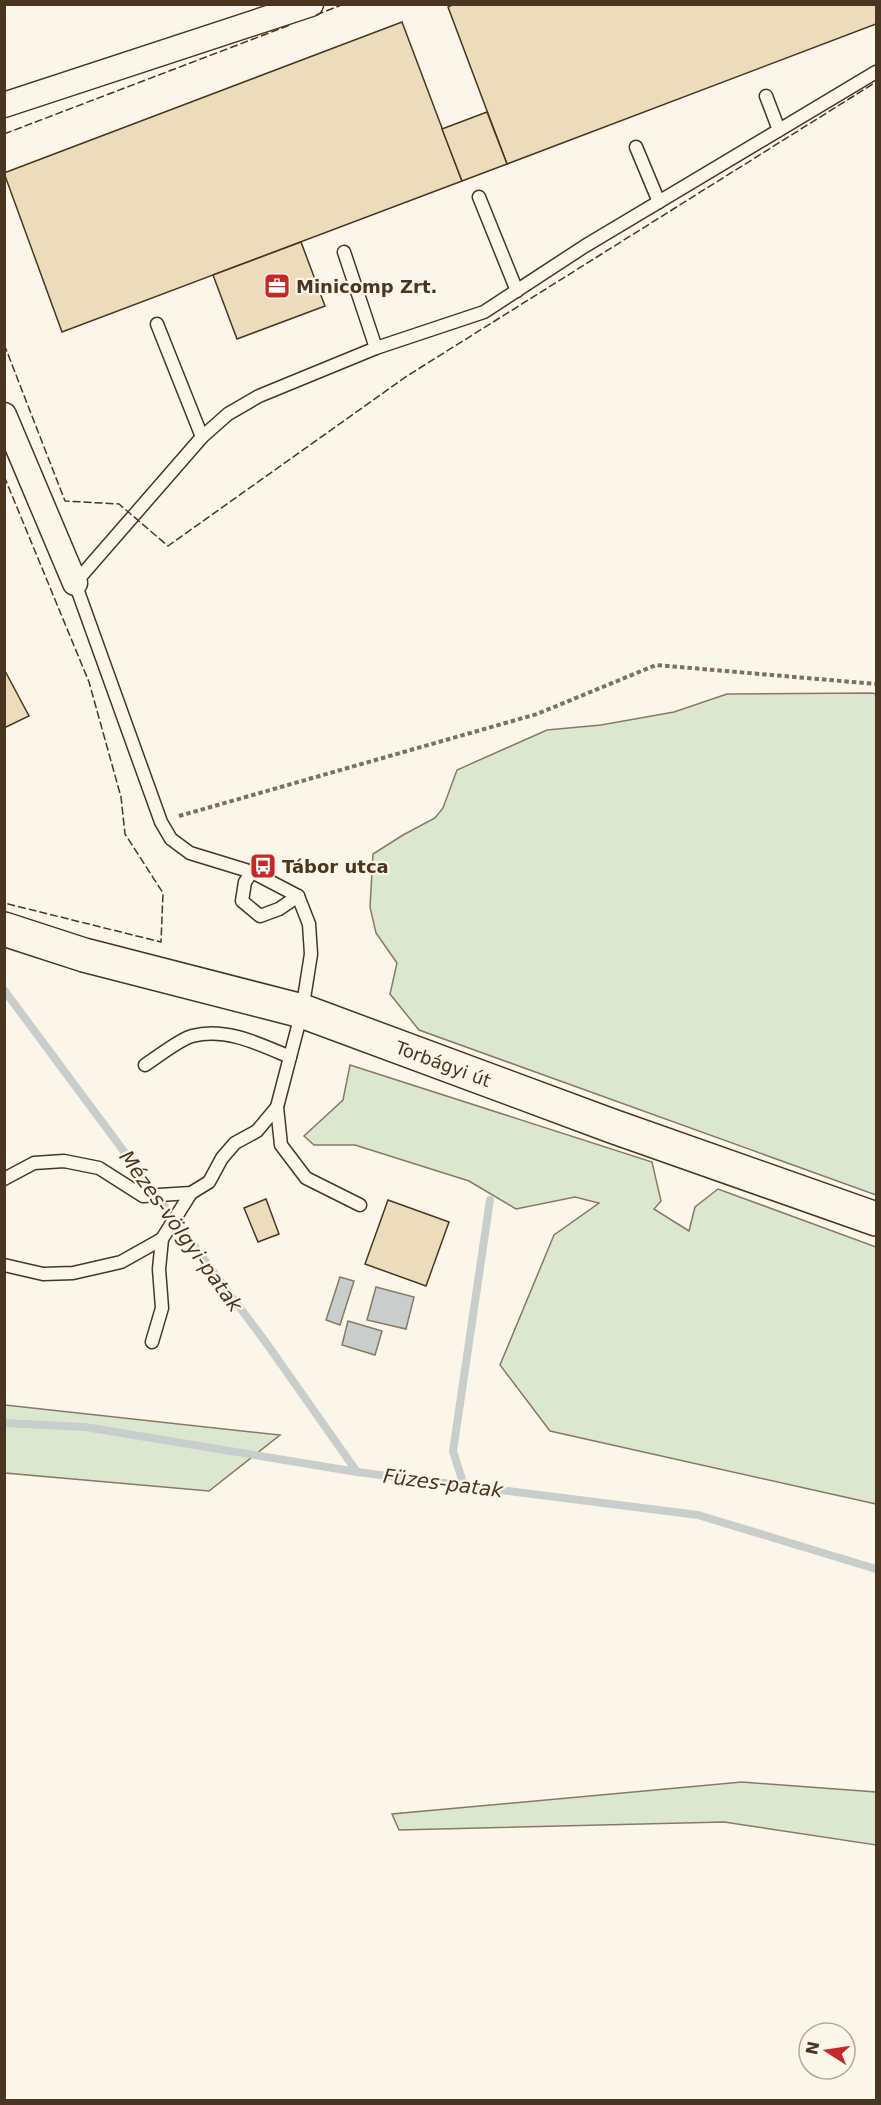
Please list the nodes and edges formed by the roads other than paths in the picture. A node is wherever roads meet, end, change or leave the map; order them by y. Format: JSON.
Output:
{"nodes":[{"id":1,"x":311,"y":4,"type":"edge"},
{"id":2,"x":876,"y":72,"type":"edge"},
{"id":3,"x":766,"y":96,"type":"dead end"},
{"id":4,"x":4,"y":105,"type":"edge"},
{"id":5,"x":779,"y":130,"type":"junction"},
{"id":6,"x":636,"y":147,"type":"dead end"},
{"id":7,"x":479,"y":197,"type":"dead end"},
{"id":8,"x":659,"y":202,"type":"junction"},
{"id":9,"x":344,"y":252,"type":"dead end"},
{"id":10,"x":517,"y":291,"type":"junction"},
{"id":11,"x":157,"y":324,"type":"dead end"},
{"id":12,"x":376,"y":348,"type":"junction"},
{"id":13,"x":4,"y":415,"type":"edge"},
{"id":14,"x":202,"y":437,"type":"junction"},
{"id":15,"x":75,"y":583,"type":"junction"},
{"id":16,"x":252,"y":872,"type":"junction"},
{"id":17,"x":298,"y":896,"type":"junction"},
{"id":18,"x":4,"y":929,"type":"edge"},
{"id":19,"x":302,"y":1011,"type":"junction"},
{"id":20,"x":290,"y":1057,"type":"junction"},
{"id":21,"x":145,"y":1065,"type":"dead end"},
{"id":22,"x":277,"y":1107,"type":"junction"},
{"id":23,"x":4,"y":1179,"type":"edge"},
{"id":24,"x":191,"y":1192,"type":"junction"},
{"id":25,"x":360,"y":1205,"type":"dead end"},
{"id":26,"x":876,"y":1219,"type":"edge"},
{"id":27,"x":162,"y":1239,"type":"junction"},
{"id":28,"x":4,"y":1265,"type":"edge"},
{"id":29,"x":152,"y":1342,"type":"dead end"}],
"edges":[{"from":1,"to":4,"type":"street"},
{"from":2,"to":5,"type":"lane"},
{"from":3,"to":5,"type":"lane"},
{"from":5,"to":8,"type":"lane"},
{"from":6,"to":8,"type":"lane"},
{"from":7,"to":10,"type":"lane"},
{"from":8,"to":10,"type":"lane"},
{"from":9,"to":12,"type":"lane"},
{"from":10,"to":12,"type":"lane"},
{"from":11,"to":14,"type":"lane"},
{"from":12,"to":14,"type":"lane"},
{"from":13,"to":15,"type":"street"},
{"from":14,"to":15,"type":"lane"},
{"from":15,"to":16,"type":"lane"},
{"from":16,"to":17,"type":"lane"},
{"from":16,"to":17,"type":"lane"},
{"from":17,"to":19,"type":"lane"},
{"from":18,"to":19,"type":"street","name":"Torbágyi út"},
{"from":19,"to":20,"type":"lane"},
{"from":19,"to":26,"type":"street","name":"Torbágyi út"},
{"from":20,"to":21,"type":"lane"},
{"from":20,"to":22,"type":"lane"},
{"from":22,"to":24,"type":"lane"},
{"from":22,"to":25,"type":"lane"},
{"from":23,"to":24,"type":"lane"},
{"from":24,"to":27,"type":"lane"},
{"from":27,"to":28,"type":"lane"},
{"from":27,"to":29,"type":"lane"}]}
